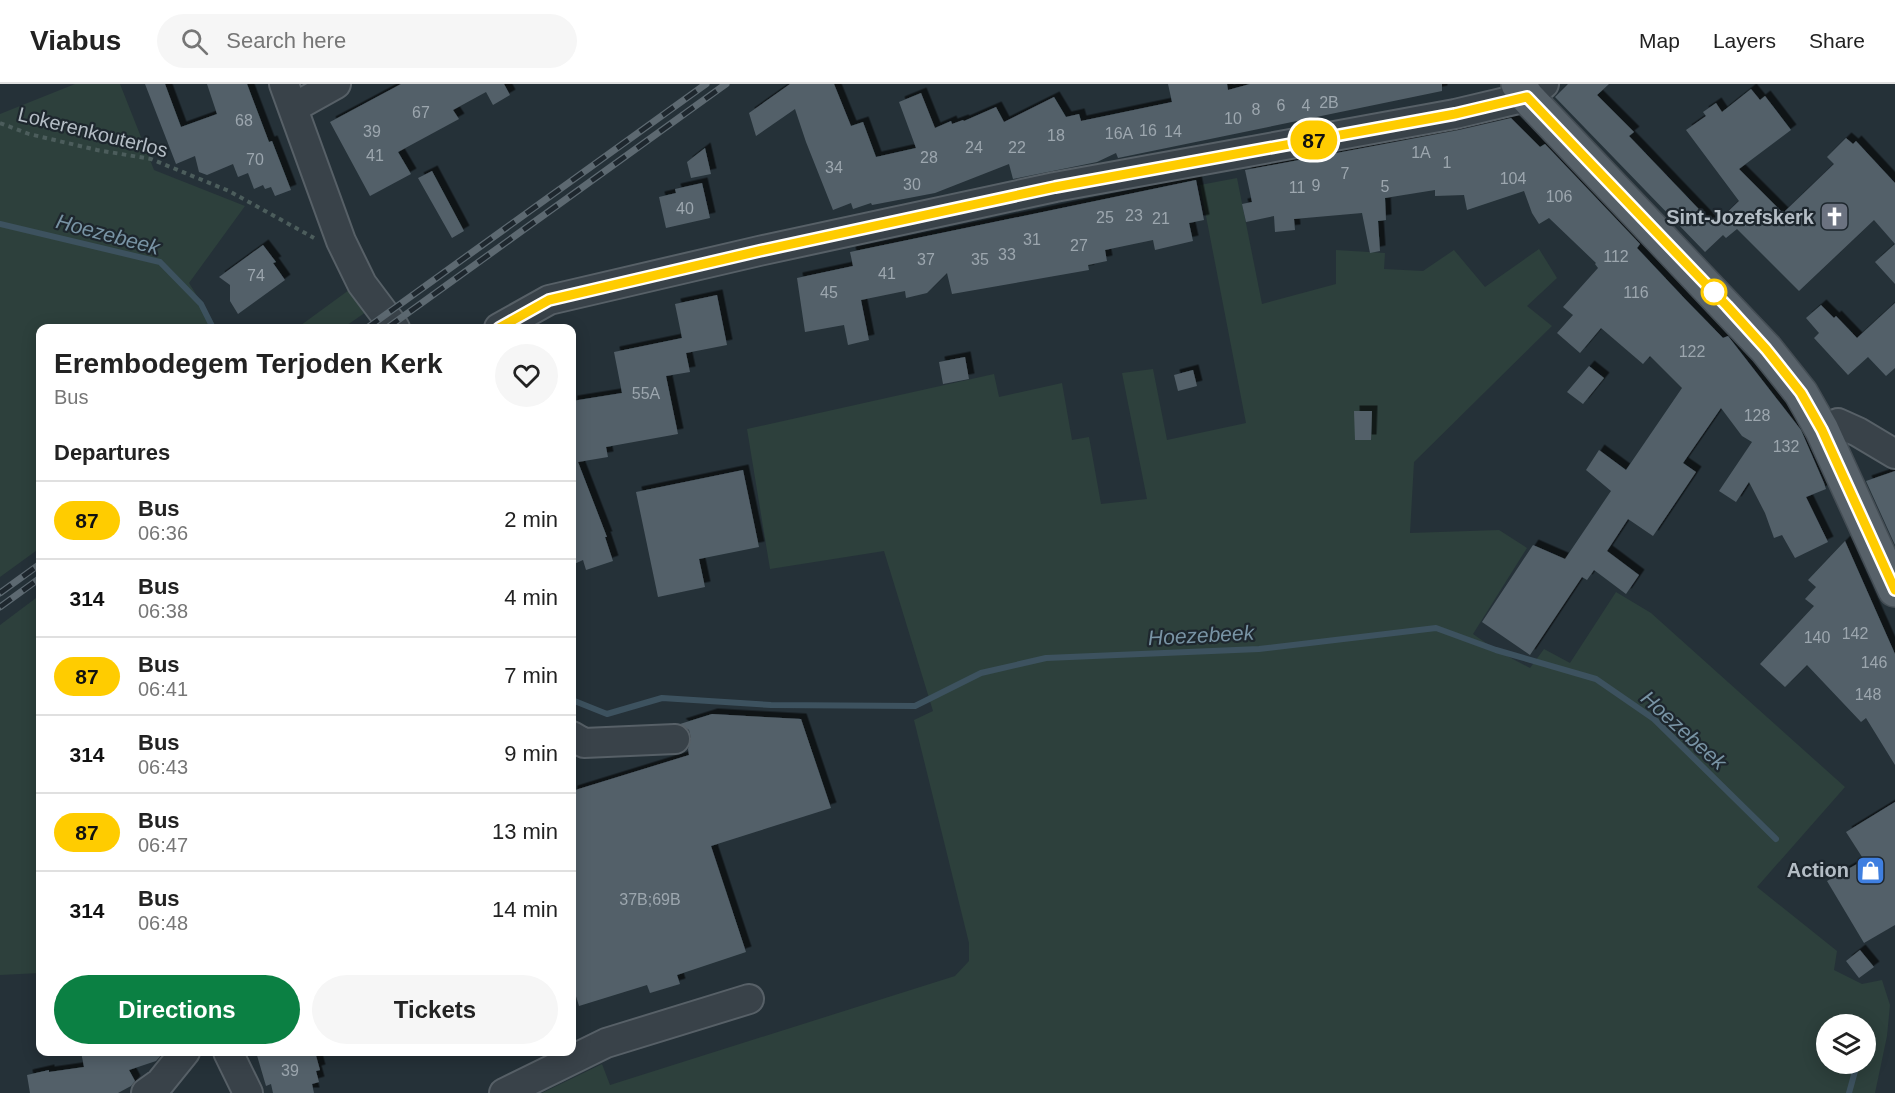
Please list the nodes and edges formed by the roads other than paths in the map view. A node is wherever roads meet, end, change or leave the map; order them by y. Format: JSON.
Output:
{"nodes":[{"id":1,"x":336,"y":84,"type":"edge"},
{"id":2,"x":1530,"y":88,"type":"edge"},
{"id":3,"x":288,"y":96,"type":"edge"},
{"id":4,"x":392,"y":324,"type":"edge"},
{"id":5,"x":506,"y":324,"type":"edge"},
{"id":6,"x":1822,"y":430,"type":"junction"},
{"id":7,"x":1895,"y":454,"type":"edge"},
{"id":8,"x":1895,"y":590,"type":"edge"},
{"id":9,"x":576,"y":738,"type":"edge"},
{"id":10,"x":675,"y":739,"type":"dead end"},
{"id":11,"x":749,"y":999,"type":"dead end"},
{"id":12,"x":182,"y":1056,"type":"edge"},
{"id":13,"x":230,"y":1056,"type":"edge"},
{"id":14,"x":146,"y":1093,"type":"edge"},
{"id":15,"x":248,"y":1093,"type":"edge"},
{"id":16,"x":504,"y":1093,"type":"edge"}],
"edges":[{"from":1,"to":3,"type":"street"},
{"from":2,"to":5,"type":"street"},
{"from":2,"to":6,"type":"main road"},
{"from":3,"to":4,"type":"street"},
{"from":6,"to":7,"type":"street"},
{"from":6,"to":8,"type":"main road"},
{"from":9,"to":10,"type":"street"},
{"from":11,"to":16,"type":"street"},
{"from":12,"to":14,"type":"street"},
{"from":13,"to":15,"type":"street"}]}
